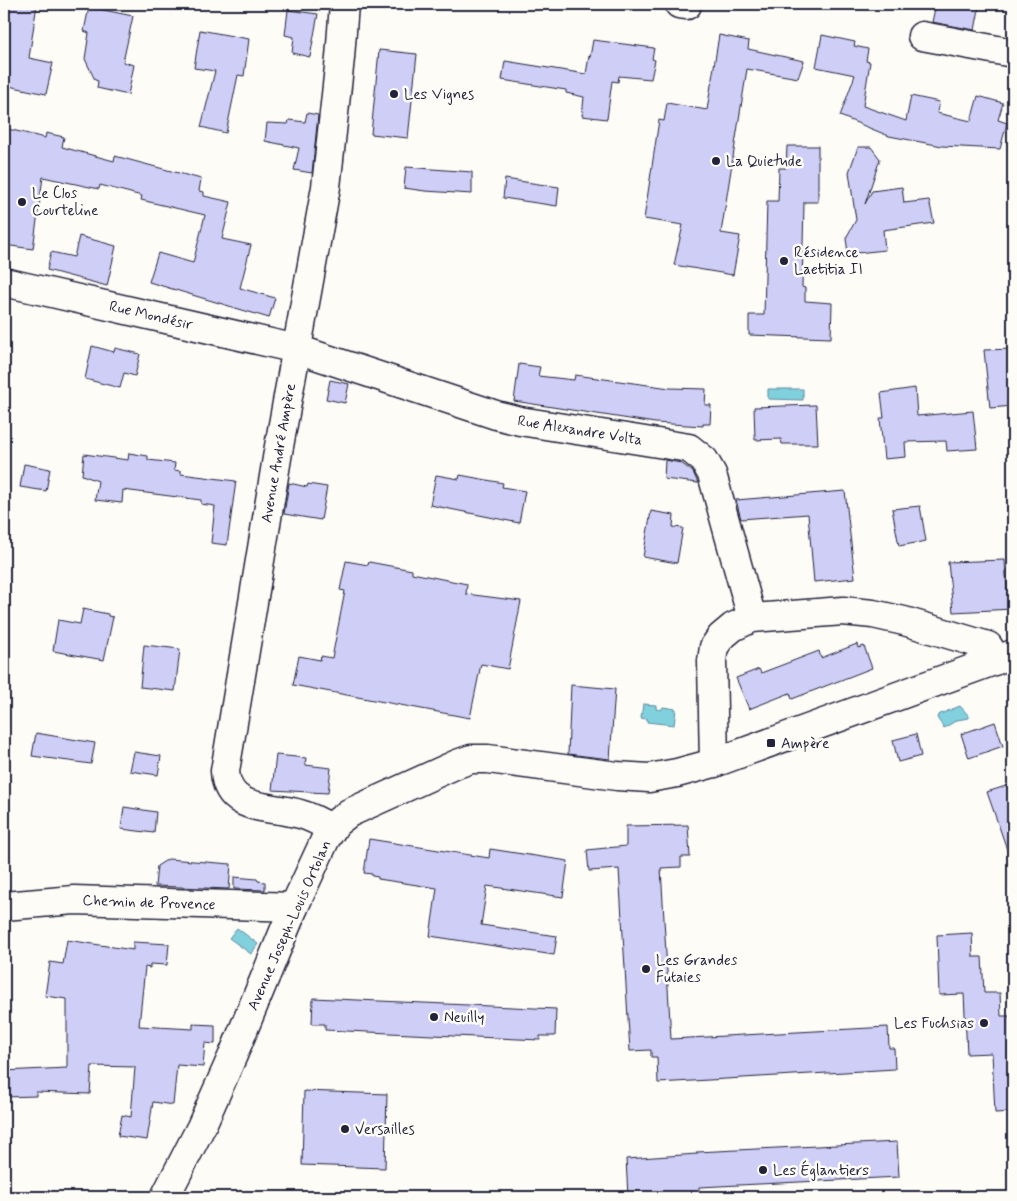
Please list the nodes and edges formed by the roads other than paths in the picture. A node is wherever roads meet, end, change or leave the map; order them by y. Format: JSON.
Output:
{"nodes":[{"id":1,"x":344,"y":4,"type":"edge"},
{"id":2,"x":922,"y":36,"type":"dead end"},
{"id":3,"x":1013,"y":53,"type":"edge"},
{"id":4,"x":4,"y":282,"type":"edge"},
{"id":5,"x":297,"y":349,"type":"junction"},
{"id":6,"x":752,"y":618,"type":"junction"},
{"id":7,"x":1005,"y":657,"type":"edge"},
{"id":8,"x":714,"y":763,"type":"junction"},
{"id":9,"x":332,"y":829,"type":"junction"},
{"id":10,"x":4,"y":906,"type":"edge"},
{"id":11,"x":294,"y":907,"type":"junction"},
{"id":12,"x":165,"y":1197,"type":"edge"}],
"edges":[{"from":1,"to":5,"type":"street","name":"Avenue André Ampère"},
{"from":2,"to":3,"type":"street"},
{"from":4,"to":5,"type":"street","name":"Rue Mondésir"},
{"from":5,"to":6,"type":"street","name":"Rue Alexandre Volta"},
{"from":5,"to":9,"type":"street","name":"Avenue André Ampère"},
{"from":6,"to":7,"type":"street","name":"Avenue Joseph-Louis Ortolan"},
{"from":6,"to":8,"type":"street","name":"Avenue Joseph-Louis Ortolan"},
{"from":7,"to":8,"type":"street","name":"Avenue Joseph-Louis Ortolan"},
{"from":8,"to":9,"type":"street","name":"Avenue Joseph-Louis Ortolan"},
{"from":9,"to":11,"type":"street","name":"Avenue Joseph-Louis Ortolan"},
{"from":10,"to":11,"type":"street","name":"Chemin de Provence"},
{"from":11,"to":12,"type":"street","name":"Avenue Joseph-Louis Ortolan"}]}
